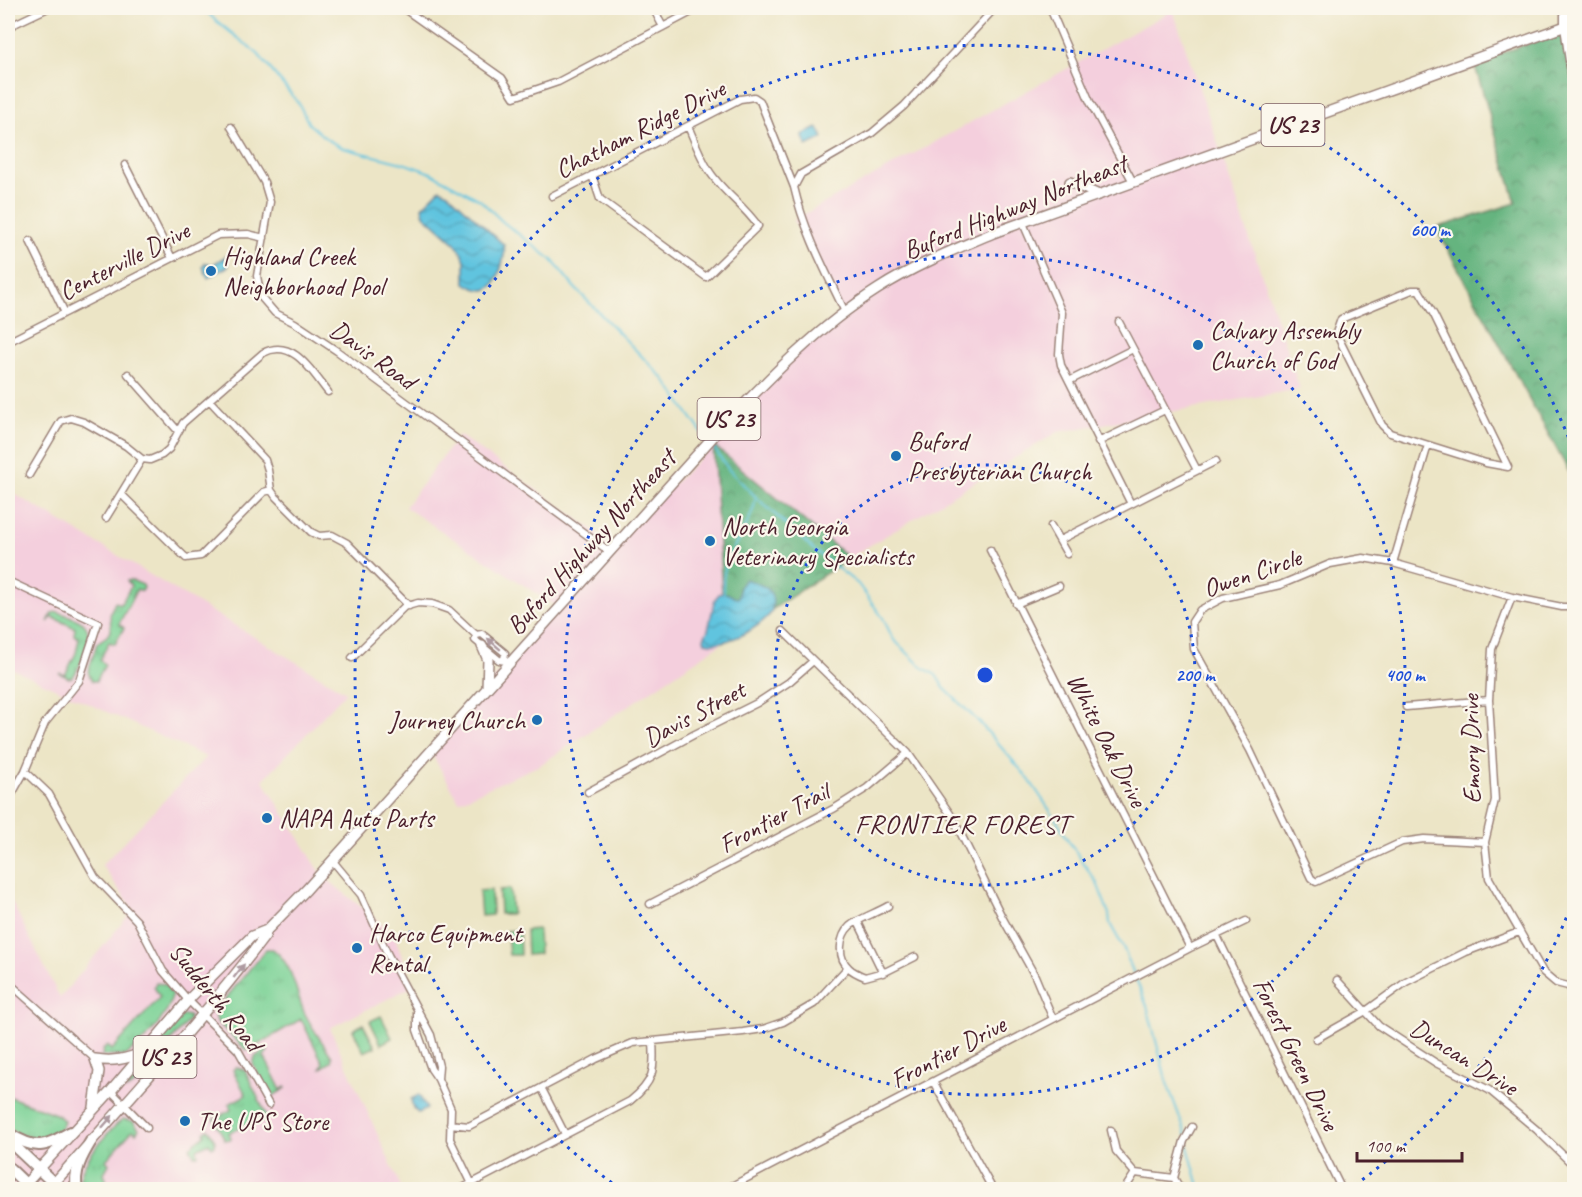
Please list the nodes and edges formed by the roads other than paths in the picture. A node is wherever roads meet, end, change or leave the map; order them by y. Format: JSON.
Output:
{"nodes":[{"id":1,"x":48,"y":8,"type":"edge"},
{"id":2,"x":403,"y":8,"type":"edge"},
{"id":3,"x":653,"y":8,"type":"edge"},
{"id":4,"x":699,"y":8,"type":"edge"},
{"id":5,"x":995,"y":8,"type":"edge"},
{"id":6,"x":1050,"y":8,"type":"edge"},
{"id":7,"x":1565,"y":8,"type":"edge"},
{"id":8,"x":1575,"y":23,"type":"edge"},
{"id":9,"x":8,"y":27,"type":"edge"},
{"id":10,"x":663,"y":27,"type":"junction"},
{"id":11,"x":1564,"y":27,"type":"junction"},
{"id":12,"x":1575,"y":88,"type":"edge"},
{"id":13,"x":688,"y":126,"type":"junction"},
{"id":14,"x":231,"y":127,"type":"dead end"},
{"id":15,"x":125,"y":165,"type":"dead end"},
{"id":16,"x":592,"y":175,"type":"junction"},
{"id":17,"x":1070,"y":182,"type":"dead end"},
{"id":18,"x":1133,"y":182,"type":"junction"},
{"id":19,"x":794,"y":187,"type":"junction"},
{"id":20,"x":1099,"y":195,"type":"junction"},
{"id":21,"x":552,"y":196,"type":"dead end"},
{"id":22,"x":1023,"y":223,"type":"junction"},
{"id":23,"x":264,"y":238,"type":"junction"},
{"id":24,"x":30,"y":241,"type":"dead end"},
{"id":25,"x":172,"y":258,"type":"junction"},
{"id":26,"x":845,"y":312,"type":"junction"},
{"id":27,"x":65,"y":313,"type":"junction"},
{"id":28,"x":1119,"y":322,"type":"dead end"},
{"id":29,"x":8,"y":342,"type":"edge"},
{"id":30,"x":1133,"y":349,"type":"junction"},
{"id":31,"x":128,"y":374,"type":"dead end"},
{"id":32,"x":1069,"y":381,"type":"junction"},
{"id":33,"x":328,"y":392,"type":"dead end"},
{"id":34,"x":208,"y":400,"type":"junction"},
{"id":35,"x":1166,"y":411,"type":"junction"},
{"id":36,"x":178,"y":431,"type":"junction"},
{"id":37,"x":1098,"y":442,"type":"junction"},
{"id":38,"x":1428,"y":445,"type":"junction"},
{"id":39,"x":142,"y":459,"type":"junction"},
{"id":40,"x":1216,"y":461,"type":"dead end"},
{"id":41,"x":1197,"y":470,"type":"junction"},
{"id":42,"x":29,"y":475,"type":"dead end"},
{"id":43,"x":271,"y":490,"type":"junction"},
{"id":44,"x":121,"y":494,"type":"junction"},
{"id":45,"x":1131,"y":504,"type":"junction"},
{"id":46,"x":106,"y":518,"type":"dead end"},
{"id":47,"x":1051,"y":526,"type":"dead end"},
{"id":48,"x":1059,"y":540,"type":"junction"},
{"id":49,"x":990,"y":550,"type":"dead end"},
{"id":50,"x":610,"y":552,"type":"junction"},
{"id":51,"x":1067,"y":554,"type":"dead end"},
{"id":52,"x":1393,"y":563,"type":"junction"},
{"id":53,"x":8,"y":581,"type":"edge"},
{"id":54,"x":1059,"y":586,"type":"dead end"},
{"id":55,"x":1512,"y":597,"type":"junction"},
{"id":56,"x":1016,"y":604,"type":"junction"},
{"id":57,"x":409,"y":606,"type":"junction"},
{"id":58,"x":1575,"y":606,"type":"edge"},
{"id":59,"x":783,"y":631,"type":"dead end"},
{"id":60,"x":476,"y":635,"type":"junction"},
{"id":61,"x":482,"y":646,"type":"junction"},
{"id":62,"x":352,"y":658,"type":"dead end"},
{"id":63,"x":813,"y":661,"type":"junction"},
{"id":64,"x":507,"y":662,"type":"junction"},
{"id":65,"x":487,"y":689,"type":"junction"},
{"id":66,"x":1489,"y":700,"type":"junction"},
{"id":67,"x":1406,"y":707,"type":"dead end"},
{"id":68,"x":908,"y":753,"type":"junction"},
{"id":69,"x":24,"y":771,"type":"junction"},
{"id":70,"x":588,"y":792,"type":"dead end"},
{"id":71,"x":8,"y":801,"type":"edge"},
{"id":72,"x":1485,"y":842,"type":"junction"},
{"id":73,"x":332,"y":860,"type":"junction"},
{"id":74,"x":650,"y":904,"type":"dead end"},
{"id":75,"x":888,"y":906,"type":"dead end"},
{"id":76,"x":1246,"y":921,"type":"dead end"},
{"id":77,"x":858,"y":922,"type":"junction"},
{"id":78,"x":267,"y":930,"type":"junction"},
{"id":79,"x":1519,"y":932,"type":"junction"},
{"id":80,"x":1217,"y":936,"type":"junction"},
{"id":81,"x":1190,"y":948,"type":"junction"},
{"id":82,"x":915,"y":957,"type":"dead end"},
{"id":83,"x":848,"y":967,"type":"junction"},
{"id":84,"x":883,"y":973,"type":"junction"},
{"id":85,"x":1337,"y":980,"type":"dead end"},
{"id":86,"x":8,"y":982,"type":"edge"},
{"id":87,"x":1571,"y":985,"type":"edge"},
{"id":88,"x":1575,"y":992,"type":"edge"},
{"id":89,"x":188,"y":1000,"type":"junction"},
{"id":90,"x":417,"y":1010,"type":"junction"},
{"id":91,"x":1366,"y":1011,"type":"junction"},
{"id":92,"x":205,"y":1012,"type":"junction"},
{"id":93,"x":1053,"y":1019,"type":"junction"},
{"id":94,"x":1316,"y":1039,"type":"dead end"},
{"id":95,"x":653,"y":1042,"type":"junction"},
{"id":96,"x":434,"y":1046,"type":"junction"},
{"id":97,"x":423,"y":1048,"type":"junction"},
{"id":98,"x":146,"y":1051,"type":"junction"},
{"id":99,"x":95,"y":1059,"type":"junction"},
{"id":100,"x":438,"y":1079,"type":"junction"},
{"id":101,"x":934,"y":1083,"type":"junction"},
{"id":102,"x":542,"y":1089,"type":"junction"},
{"id":103,"x":111,"y":1091,"type":"junction"},
{"id":104,"x":123,"y":1104,"type":"junction"},
{"id":105,"x":269,"y":1105,"type":"dead end"},
{"id":106,"x":94,"y":1107,"type":"junction"},
{"id":107,"x":450,"y":1124,"type":"junction"},
{"id":108,"x":1192,"y":1127,"type":"dead end"},
{"id":109,"x":147,"y":1128,"type":"dead end"},
{"id":110,"x":1111,"y":1130,"type":"dead end"},
{"id":111,"x":71,"y":1132,"type":"junction"},
{"id":112,"x":8,"y":1133,"type":"edge"},
{"id":113,"x":565,"y":1134,"type":"junction"},
{"id":114,"x":8,"y":1140,"type":"edge"},
{"id":115,"x":91,"y":1141,"type":"junction"},
{"id":116,"x":1575,"y":1163,"type":"edge"},
{"id":117,"x":8,"y":1167,"type":"edge"},
{"id":118,"x":39,"y":1169,"type":"junction"},
{"id":119,"x":1135,"y":1173,"type":"junction"},
{"id":120,"x":1174,"y":1178,"type":"junction"},
{"id":121,"x":471,"y":1182,"type":"junction"},
{"id":122,"x":55,"y":1187,"type":"edge"},
{"id":123,"x":26,"y":1188,"type":"edge"},
{"id":124,"x":77,"y":1190,"type":"edge"},
{"id":125,"x":459,"y":1190,"type":"edge"},
{"id":126,"x":724,"y":1190,"type":"edge"},
{"id":127,"x":993,"y":1190,"type":"edge"},
{"id":128,"x":1124,"y":1190,"type":"edge"},
{"id":129,"x":1181,"y":1190,"type":"edge"},
{"id":130,"x":1342,"y":1190,"type":"edge"}],
"edges":[{"from":1,"to":9,"type":"street"},
{"from":2,"to":10,"type":"street"},
{"from":3,"to":10,"type":"street"},
{"from":4,"to":10,"type":"street"},
{"from":5,"to":19,"type":"street"},
{"from":6,"to":18,"type":"street"},
{"from":7,"to":11,"type":"street"},
{"from":8,"to":11,"type":"main road","number":"US 23"},
{"from":11,"to":12,"type":"street"},
{"from":11,"to":18,"type":"main road","name":"Buford Highway Northeast","number":"US 23"},
{"from":13,"to":16,"type":"street","name":"Chatham Ridge Drive"},
{"from":13,"to":16,"type":"street"},
{"from":13,"to":19,"type":"street","name":"Chatham Ridge Drive"},
{"from":14,"to":23,"type":"street","name":"Davis Road"},
{"from":15,"to":25,"type":"street"},
{"from":16,"to":21,"type":"street","name":"Chatham Ridge Drive"},
{"from":17,"to":20,"type":"main road"},
{"from":18,"to":20,"type":"main road","name":"Buford Highway Northeast","number":"US 23"},
{"from":19,"to":26,"type":"street"},
{"from":20,"to":22,"type":"main road","name":"Buford Highway Northeast","number":"US 23"},
{"from":22,"to":26,"type":"main road","name":"Buford Highway Northeast","number":"US 23"},
{"from":22,"to":32,"type":"street"},
{"from":23,"to":25,"type":"street","name":"Centerville Drive"},
{"from":23,"to":50,"type":"street","name":"Davis Road"},
{"from":24,"to":27,"type":"street"},
{"from":25,"to":27,"type":"street","name":"Centerville Drive"},
{"from":26,"to":50,"type":"main road","name":"Buford Highway Northeast","number":"US 23"},
{"from":27,"to":29,"type":"street","name":"Centerville Drive"},
{"from":28,"to":30,"type":"street"},
{"from":30,"to":32,"type":"street"},
{"from":30,"to":35,"type":"street"},
{"from":31,"to":36,"type":"street"},
{"from":32,"to":37,"type":"street"},
{"from":33,"to":34,"type":"street"},
{"from":34,"to":36,"type":"street"},
{"from":34,"to":43,"type":"street"},
{"from":35,"to":37,"type":"street"},
{"from":35,"to":41,"type":"street"},
{"from":36,"to":39,"type":"street"},
{"from":37,"to":45,"type":"street"},
{"from":38,"to":38,"type":"street"},
{"from":38,"to":52,"type":"street"},
{"from":39,"to":42,"type":"street"},
{"from":39,"to":44,"type":"street"},
{"from":40,"to":41,"type":"street"},
{"from":41,"to":45,"type":"street"},
{"from":43,"to":44,"type":"street"},
{"from":43,"to":57,"type":"street"},
{"from":44,"to":46,"type":"street"},
{"from":45,"to":48,"type":"street"},
{"from":47,"to":48,"type":"street"},
{"from":48,"to":51,"type":"street"},
{"from":49,"to":56,"type":"street","name":"White Oak Drive"},
{"from":50,"to":64,"type":"main road","name":"Buford Highway Northeast","number":"US 23"},
{"from":52,"to":55,"type":"street","name":"Owen Circle"},
{"from":52,"to":72,"type":"street","name":"Owen Circle"},
{"from":53,"to":69,"type":"street"},
{"from":54,"to":56,"type":"street"},
{"from":55,"to":58,"type":"street","name":"Owen Circle"},
{"from":55,"to":66,"type":"street","name":"Emory Drive"},
{"from":56,"to":81,"type":"street","name":"White Oak Drive"},
{"from":57,"to":60,"type":"street"},
{"from":57,"to":62,"type":"street"},
{"from":59,"to":63,"type":"street"},
{"from":60,"to":61,"type":"street"},
{"from":64,"to":60,"type":"street","one_way":true},
{"from":61,"to":64,"type":"street"},
{"from":61,"to":65,"type":"main road"},
{"from":63,"to":68,"type":"street"},
{"from":63,"to":70,"type":"street","name":"Davis Street"},
{"from":64,"to":65,"type":"main road","name":"Buford Highway Northeast","number":"US 23"},
{"from":65,"to":73,"type":"main road","name":"Buford Highway Northeast","number":"US 23"},
{"from":66,"to":67,"type":"street"},
{"from":66,"to":72,"type":"street","name":"Emory Drive"},
{"from":68,"to":74,"type":"street","name":"Frontier Trail"},
{"from":68,"to":93,"type":"street"},
{"from":69,"to":71,"type":"street"},
{"from":69,"to":89,"type":"street","name":"Sudderth Road"},
{"from":72,"to":79,"type":"street","name":"Emory Drive"},
{"from":73,"to":78,"type":"main road","name":"Buford Highway Northeast","number":"US 23"},
{"from":73,"to":90,"type":"street"},
{"from":75,"to":77,"type":"street"},
{"from":76,"to":80,"type":"street"},
{"from":77,"to":83,"type":"street"},
{"from":77,"to":84,"type":"street"},
{"from":78,"to":89,"type":"main road","number":"US 23"},
{"from":92,"to":78,"type":"main road","number":"US 23","one_way":true},
{"from":79,"to":87,"type":"street","name":"Emory Drive"},
{"from":79,"to":91,"type":"street"},
{"from":80,"to":81,"type":"street","name":"Frontier Drive"},
{"from":80,"to":130,"type":"street","name":"Forest Green Drive"},
{"from":81,"to":93,"type":"street","name":"Frontier Drive"},
{"from":82,"to":84,"type":"street"},
{"from":83,"to":84,"type":"street"},
{"from":83,"to":95,"type":"street"},
{"from":85,"to":91,"type":"street","name":"Duncan Drive"},
{"from":86,"to":99,"type":"street"},
{"from":87,"to":88,"type":"street"},
{"from":89,"to":92,"type":"street","name":"Sudderth Road"},
{"from":89,"to":98,"type":"main road","number":"US 23"},
{"from":90,"to":96,"type":"street"},
{"from":90,"to":97,"type":"street"},
{"from":91,"to":94,"type":"street"},
{"from":91,"to":116,"type":"street","name":"Duncan Drive"},
{"from":92,"to":104,"type":"main road","number":"US 23"},
{"from":92,"to":105,"type":"street","name":"Sudderth Road"},
{"from":93,"to":101,"type":"street","name":"Frontier Drive"},
{"from":95,"to":102,"type":"street"},
{"from":95,"to":113,"type":"street"},
{"from":96,"to":97,"type":"street"},
{"from":96,"to":100,"type":"street"},
{"from":97,"to":100,"type":"street"},
{"from":98,"to":99,"type":"main road"},
{"from":98,"to":103,"type":"main road","number":"US 23"},
{"from":99,"to":106,"type":"main road"},
{"from":100,"to":107,"type":"street"},
{"from":101,"to":126,"type":"street","name":"Frontier Drive"},
{"from":101,"to":127,"type":"street"},
{"from":102,"to":107,"type":"street"},
{"from":102,"to":113,"type":"street"},
{"from":103,"to":104,"type":"street"},
{"from":103,"to":106,"type":"main road","number":"US 23"},
{"from":104,"to":109,"type":"street"},
{"from":115,"to":104,"type":"main road","number":"US 23","one_way":true},
{"from":106,"to":111,"type":"main road","number":"US 23"},
{"from":107,"to":121,"type":"street"},
{"from":108,"to":120,"type":"street"},
{"from":110,"to":119,"type":"street"},
{"from":111,"to":112,"type":"highway"},
{"from":111,"to":118,"type":"main road","number":"US 23"},
{"from":113,"to":121,"type":"street"},
{"from":114,"to":118,"type":"highway"},
{"from":115,"to":122,"type":"main road","number":"US 23"},
{"from":115,"to":124,"type":"highway"},
{"from":117,"to":123,"type":"highway"},
{"from":118,"to":122,"type":"highway"},
{"from":118,"to":123,"type":"main road"},
{"from":119,"to":120,"type":"street"},
{"from":119,"to":128,"type":"street"},
{"from":120,"to":129,"type":"street"},
{"from":121,"to":125,"type":"street"}]}
